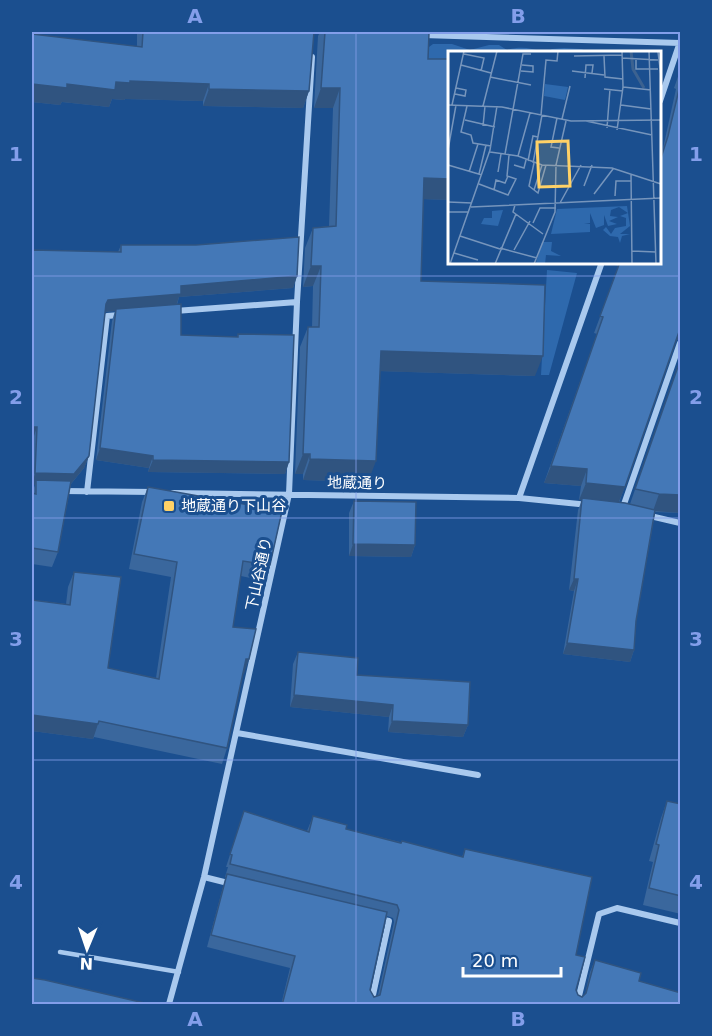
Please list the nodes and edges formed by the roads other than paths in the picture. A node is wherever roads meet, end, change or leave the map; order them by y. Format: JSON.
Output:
{"nodes":[{"id":1,"x":417,"y":34,"type":"edge"},
{"id":2,"x":680,"y":42,"type":"edge"},
{"id":3,"x":312,"y":55,"type":"edge"},
{"id":4,"x":661,"y":97,"type":"edge"},
{"id":5,"x":601,"y":264,"type":"edge"},
{"id":6,"x":297,"y":302,"type":"junction"},
{"id":7,"x":166,"y":312,"type":"edge"},
{"id":8,"x":131,"y":314,"type":"edge"},
{"id":9,"x":681,"y":343,"type":"edge"},
{"id":10,"x":54,"y":491,"type":"edge"},
{"id":11,"x":87,"y":492,"type":"junction"},
{"id":12,"x":159,"y":493,"type":"edge"},
{"id":13,"x":170,"y":493,"type":"edge"},
{"id":14,"x":289,"y":494,"type":"junction"},
{"id":15,"x":519,"y":498,"type":"junction"},
{"id":16,"x":601,"y":507,"type":"edge"},
{"id":17,"x":612,"y":508,"type":"edge"},
{"id":18,"x":622,"y":510,"type":"junction"},
{"id":19,"x":632,"y":512,"type":"edge"},
{"id":20,"x":642,"y":514,"type":"edge"},
{"id":21,"x":681,"y":523,"type":"edge"},
{"id":22,"x":237,"y":733,"type":"junction"},
{"id":23,"x":478,"y":775,"type":"dead end"},
{"id":24,"x":204,"y":877,"type":"junction"},
{"id":25,"x":238,"y":885,"type":"edge"},
{"id":26,"x":366,"y":915,"type":"edge"},
{"id":27,"x":681,"y":923,"type":"edge"},
{"id":28,"x":60,"y":952,"type":"dead end"},
{"id":29,"x":179,"y":972,"type":"junction"},
{"id":30,"x":169,"y":1005,"type":"edge"},
{"id":31,"x":371,"y":1005,"type":"edge"},
{"id":32,"x":577,"y":1005,"type":"edge"}],
"edges":[{"from":1,"to":2,"type":"street"},
{"from":2,"to":4,"type":"street"},
{"from":3,"to":6,"type":"street","name":"下山谷通り"},
{"from":5,"to":15,"type":"street"},
{"from":6,"to":7,"type":"street"},
{"from":6,"to":14,"type":"street","name":"下山谷通り"},
{"from":8,"to":11,"type":"street"},
{"from":9,"to":18,"type":"street"},
{"from":10,"to":11,"type":"street"},
{"from":11,"to":12,"type":"street"},
{"from":13,"to":14,"type":"street","name":"地蔵通り"},
{"from":14,"to":15,"type":"street","name":"地蔵通り"},
{"from":14,"to":22,"type":"street","name":"下山谷通り"},
{"from":15,"to":16,"type":"street","name":"地蔵通り"},
{"from":17,"to":18,"type":"street"},
{"from":18,"to":19,"type":"street"},
{"from":20,"to":21,"type":"street"},
{"from":22,"to":23,"type":"street"},
{"from":22,"to":24,"type":"street","name":"下山谷通り"},
{"from":24,"to":25,"type":"street"},
{"from":24,"to":29,"type":"street","name":"下山谷通り"},
{"from":26,"to":31,"type":"street"},
{"from":27,"to":32,"type":"street"},
{"from":28,"to":29,"type":"lane"},
{"from":29,"to":30,"type":"street","name":"下山谷通り"}]}
